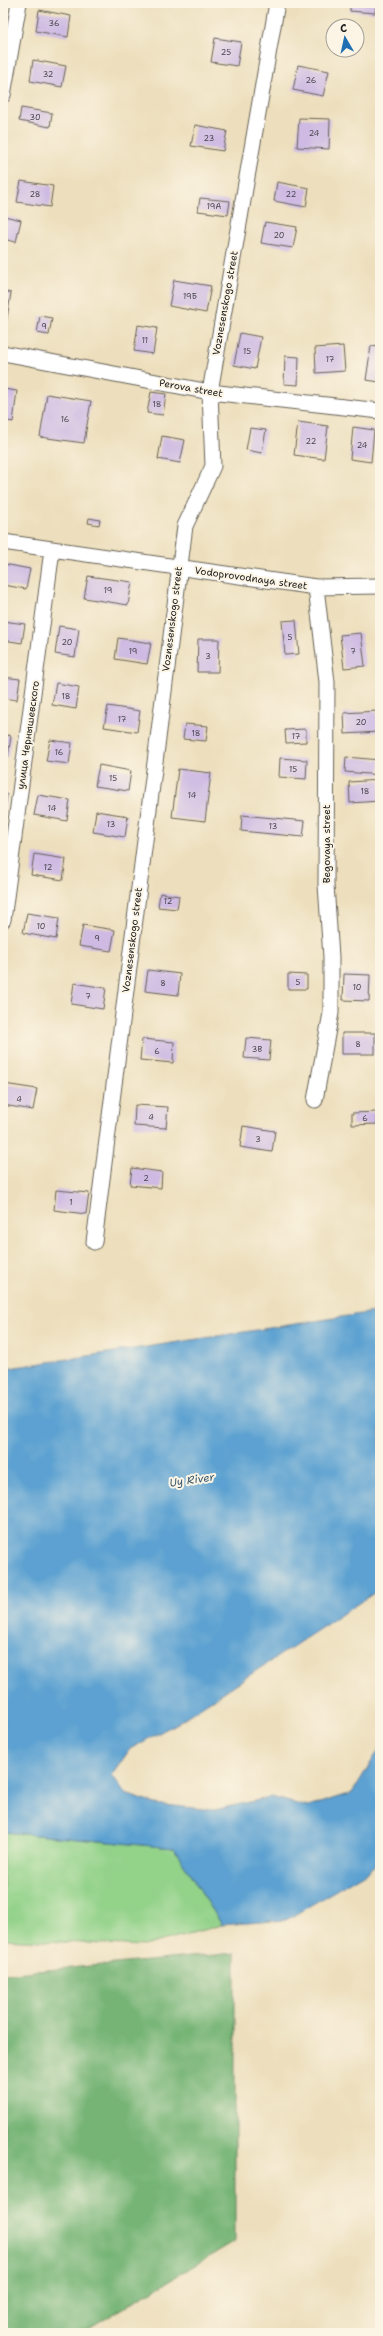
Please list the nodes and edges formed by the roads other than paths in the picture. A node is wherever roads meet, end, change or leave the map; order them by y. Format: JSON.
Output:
{"nodes":[{"id":1,"x":19,"y":3,"type":"edge"},
{"id":2,"x":276,"y":3,"type":"edge"},
{"id":3,"x":3,"y":95,"type":"edge"},
{"id":4,"x":3,"y":354,"type":"edge"},
{"id":5,"x":210,"y":392,"type":"junction"},
{"id":6,"x":380,"y":412,"type":"edge"},
{"id":7,"x":3,"y":542,"type":"edge"},
{"id":8,"x":52,"y":550,"type":"junction"},
{"id":9,"x":179,"y":568,"type":"junction"},
{"id":10,"x":380,"y":586,"type":"edge"},
{"id":11,"x":316,"y":587,"type":"junction"},
{"id":12,"x":3,"y":920,"type":"edge"},
{"id":13,"x":315,"y":1100,"type":"dead end"},
{"id":14,"x":94,"y":1242,"type":"dead end"}],
"edges":[{"from":1,"to":3,"type":"street"},
{"from":2,"to":5,"type":"street","name":"Voznesenskogo street"},
{"from":4,"to":5,"type":"street","name":"Perova street"},
{"from":5,"to":6,"type":"street","name":"Perova street"},
{"from":5,"to":9,"type":"street","name":"Voznesenskogo street"},
{"from":7,"to":8,"type":"street","name":"Vodoprovodnaya street"},
{"from":8,"to":9,"type":"street","name":"Vodoprovodnaya street"},
{"from":8,"to":12,"type":"street","name":"улица Чернышевского"},
{"from":9,"to":11,"type":"street","name":"Vodoprovodnaya street"},
{"from":9,"to":14,"type":"street","name":"Voznesenskogo street"},
{"from":10,"to":11,"type":"street","name":"Vodoprovodnaya street"},
{"from":11,"to":13,"type":"street","name":"Begovaya street"}]}
